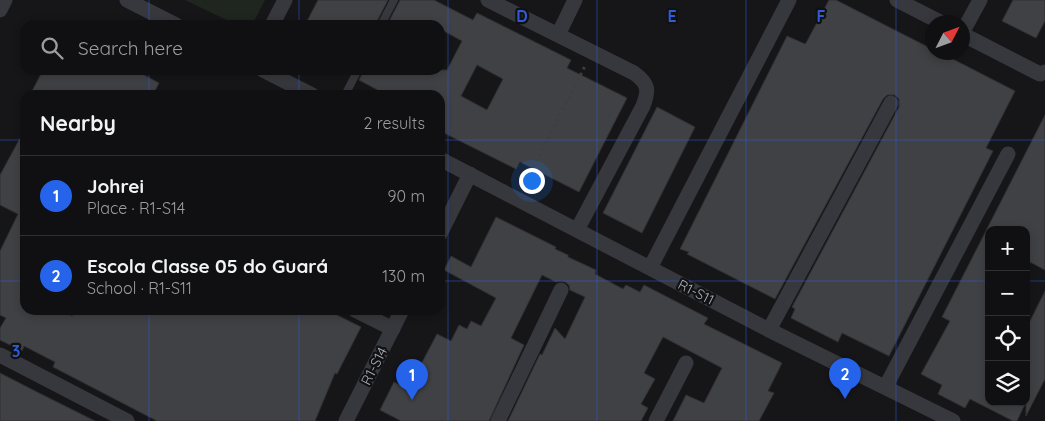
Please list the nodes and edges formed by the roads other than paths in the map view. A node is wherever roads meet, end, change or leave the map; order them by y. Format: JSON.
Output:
{"nodes":[{"id":1,"x":5,"y":0,"type":"edge"},
{"id":2,"x":127,"y":0,"type":"edge"},
{"id":3,"x":285,"y":0,"type":"edge"},
{"id":4,"x":394,"y":0,"type":"edge"},
{"id":5,"x":488,"y":0,"type":"edge"},
{"id":6,"x":575,"y":0,"type":"edge"},
{"id":7,"x":789,"y":0,"type":"edge"},
{"id":8,"x":897,"y":0,"type":"edge"},
{"id":9,"x":980,"y":0,"type":"edge"},
{"id":10,"x":0,"y":10,"type":"edge"},
{"id":11,"x":926,"y":15,"type":"edge"},
{"id":12,"x":970,"y":19,"type":"edge"},
{"id":13,"x":166,"y":20,"type":"edge"},
{"id":14,"x":275,"y":20,"type":"edge"},
{"id":15,"x":384,"y":20,"type":"edge"},
{"id":16,"x":558,"y":35,"type":"junction"},
{"id":17,"x":970,"y":38,"type":"edge"},
{"id":18,"x":1045,"y":72,"type":"edge"},
{"id":19,"x":273,"y":75,"type":"edge"},
{"id":20,"x":355,"y":75,"type":"edge"},
{"id":21,"x":302,"y":90,"type":"edge"},
{"id":22,"x":348,"y":90,"type":"edge"},
{"id":23,"x":891,"y":103,"type":"dead end"},
{"id":24,"x":1008,"y":154,"type":"dead end"},
{"id":25,"x":445,"y":162,"type":"edge"},
{"id":26,"x":470,"y":174,"type":"junction"},
{"id":27,"x":445,"y":224,"type":"edge"},
{"id":28,"x":577,"y":230,"type":"junction"},
{"id":29,"x":650,"y":268,"type":"junction"},
{"id":30,"x":560,"y":290,"type":"dead end"},
{"id":31,"x":365,"y":315,"type":"edge"},
{"id":32,"x":400,"y":315,"type":"edge"},
{"id":33,"x":393,"y":329,"type":"junction"},
{"id":34,"x":769,"y":330,"type":"junction"},
{"id":35,"x":0,"y":355,"type":"edge"},
{"id":36,"x":686,"y":363,"type":"dead end"},
{"id":37,"x":886,"y":386,"type":"junction"},
{"id":38,"x":348,"y":420,"type":"edge"},
{"id":39,"x":127,"y":421,"type":"edge"},
{"id":40,"x":498,"y":421,"type":"edge"},
{"id":41,"x":656,"y":421,"type":"edge"},
{"id":42,"x":954,"y":421,"type":"edge"}],
"edges":[{"from":1,"to":10,"type":"street"},
{"from":2,"to":13,"type":"street"},
{"from":3,"to":14,"type":"street"},
{"from":4,"to":15,"type":"lane"},
{"from":5,"to":16,"type":"street"},
{"from":6,"to":16,"type":"street"},
{"from":7,"to":29,"type":"street"},
{"from":8,"to":11,"type":"street"},
{"from":9,"to":12,"type":"street"},
{"from":16,"to":28,"type":"street"},
{"from":17,"to":18,"type":"street"},
{"from":19,"to":21,"type":"street"},
{"from":20,"to":22,"type":"lane"},
{"from":23,"to":34,"type":"street"},
{"from":24,"to":37,"type":"street"},
{"from":25,"to":26,"type":"street","name":"R1-S11"},
{"from":26,"to":27,"type":"street"},
{"from":26,"to":28,"type":"street","name":"R1-S11"},
{"from":28,"to":29,"type":"street","name":"R1-S11"},
{"from":29,"to":34,"type":"street","name":"R1-S11"},
{"from":30,"to":40,"type":"street"},
{"from":31,"to":33,"type":"street"},
{"from":32,"to":33,"type":"street","name":"R1-S14"},
{"from":33,"to":38,"type":"street","name":"R1-S14"},
{"from":34,"to":37,"type":"street","name":"R1-S11"},
{"from":35,"to":39,"type":"street"},
{"from":36,"to":41,"type":"street"},
{"from":37,"to":42,"type":"street","name":"R1-S11"}]}
